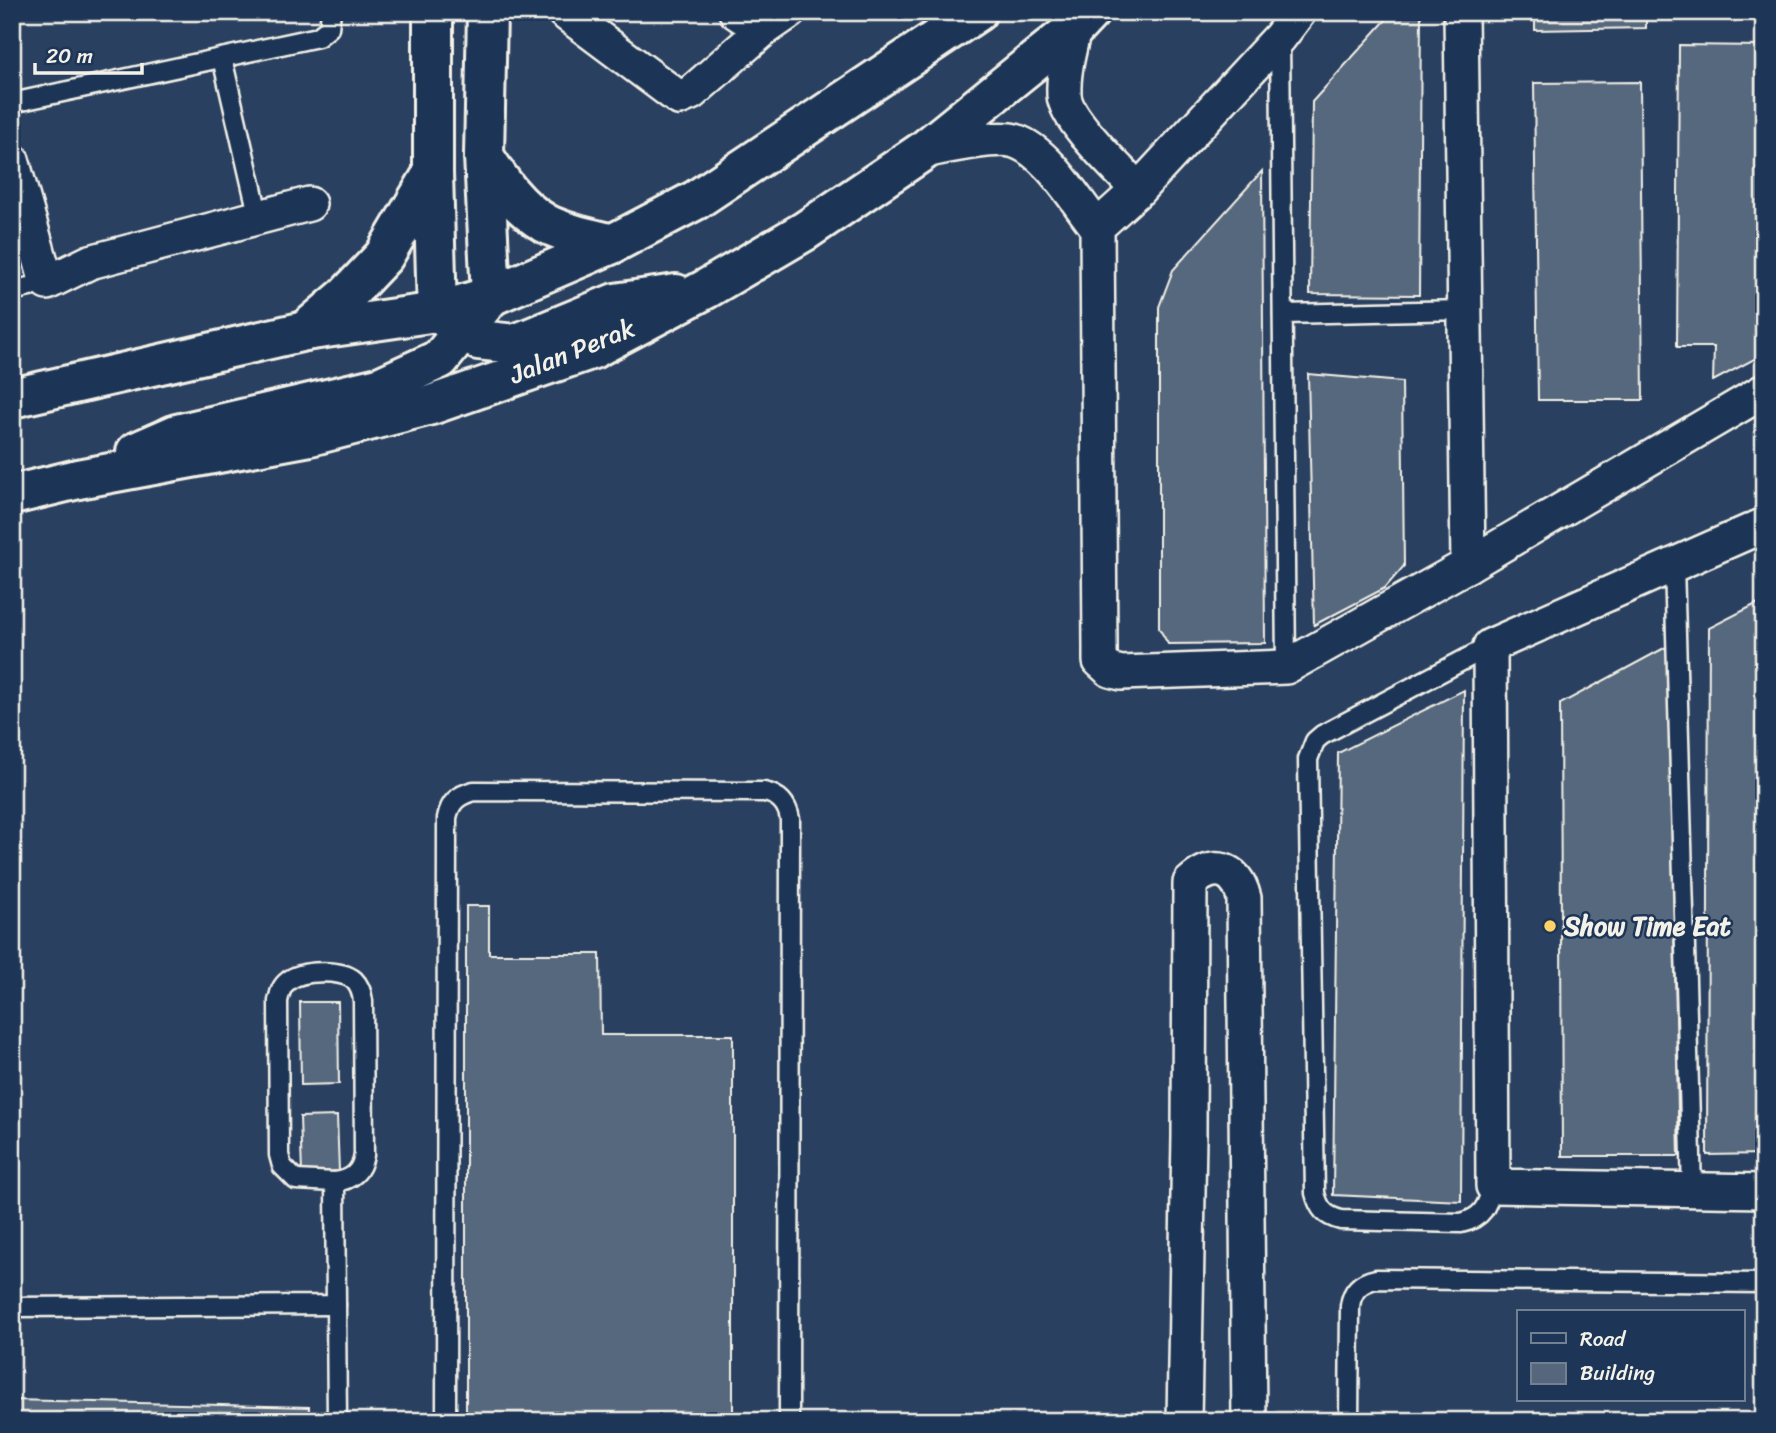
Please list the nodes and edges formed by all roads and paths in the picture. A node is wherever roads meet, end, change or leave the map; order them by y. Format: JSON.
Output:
{"nodes":[{"id":1,"x":331,"y":12,"type":"edge"},
{"id":2,"x":433,"y":12,"type":"edge"},
{"id":3,"x":487,"y":12,"type":"edge"},
{"id":4,"x":564,"y":12,"type":"edge"},
{"id":5,"x":977,"y":12,"type":"edge"},
{"id":6,"x":1461,"y":12,"type":"edge"},
{"id":7,"x":763,"y":18,"type":"edge"},
{"id":8,"x":1082,"y":21,"type":"edge"},
{"id":9,"x":1289,"y":25,"type":"edge"},
{"id":10,"x":222,"y":58,"type":"junction"},
{"id":11,"x":12,"y":103,"type":"edge"},
{"id":12,"x":923,"y":151,"type":"junction"},
{"id":13,"x":484,"y":156,"type":"junction"},
{"id":14,"x":12,"y":159,"type":"edge"},
{"id":15,"x":433,"y":173,"type":"junction"},
{"id":16,"x":1138,"y":190,"type":"junction"},
{"id":17,"x":309,"y":204,"type":"dead end"},
{"id":18,"x":259,"y":218,"type":"junction"},
{"id":19,"x":1097,"y":227,"type":"junction"},
{"id":20,"x":612,"y":244,"type":"junction"},
{"id":21,"x":47,"y":283,"type":"junction"},
{"id":22,"x":706,"y":289,"type":"junction"},
{"id":23,"x":12,"y":291,"type":"edge"},
{"id":24,"x":491,"y":296,"type":"junction"},
{"id":25,"x":1464,"y":310,"type":"junction"},
{"id":26,"x":1283,"y":314,"type":"junction"},
{"id":27,"x":451,"y":321,"type":"junction"},
{"id":28,"x":305,"y":331,"type":"junction"},
{"id":29,"x":1764,"y":391,"type":"edge"},
{"id":30,"x":12,"y":398,"type":"edge"},
{"id":31,"x":78,"y":479,"type":"junction"},
{"id":32,"x":12,"y":495,"type":"edge"},
{"id":33,"x":1764,"y":526,"type":"edge"},
{"id":34,"x":1468,"y":565,"type":"junction"},
{"id":35,"x":1674,"y":565,"type":"junction"},
{"id":36,"x":1490,"y":646,"type":"junction"},
{"id":37,"x":1286,"y":667,"type":"junction"},
{"id":38,"x":335,"y":1182,"type":"junction"},
{"id":39,"x":1493,"y":1186,"type":"junction"},
{"id":40,"x":1692,"y":1190,"type":"junction"},
{"id":41,"x":1764,"y":1191,"type":"edge"},
{"id":42,"x":1764,"y":1283,"type":"edge"},
{"id":43,"x":336,"y":1305,"type":"junction"},
{"id":44,"x":12,"y":1307,"type":"edge"},
{"id":45,"x":337,"y":1421,"type":"edge"},
{"id":46,"x":446,"y":1421,"type":"edge"},
{"id":47,"x":789,"y":1421,"type":"edge"},
{"id":48,"x":1184,"y":1421,"type":"edge"},
{"id":49,"x":1249,"y":1421,"type":"edge"},
{"id":50,"x":1349,"y":1421,"type":"edge"}],
"edges":[{"from":1,"to":10,"type":"lane"},
{"from":2,"to":15,"type":"main road"},
{"from":3,"to":13,"type":"main road"},
{"from":4,"to":7,"type":"street"},
{"from":5,"to":20,"type":"main road"},
{"from":6,"to":25,"type":"street"},
{"from":8,"to":12,"type":"main road","name":"Jalan Perak"},
{"from":8,"to":16,"type":"street"},
{"from":9,"to":16,"type":"street"},
{"from":9,"to":26,"type":"lane"},
{"from":10,"to":11,"type":"lane"},
{"from":10,"to":18,"type":"lane"},
{"from":12,"to":19,"type":"street"},
{"from":12,"to":22,"type":"main road","name":"Jalan Perak"},
{"from":13,"to":20,"type":"main road"},
{"from":13,"to":24,"type":"main road"},
{"from":14,"to":21,"type":"street"},
{"from":15,"to":27,"type":"main road"},
{"from":15,"to":28,"type":"main road"},
{"from":16,"to":19,"type":"street"},
{"from":17,"to":18,"type":"street"},
{"from":18,"to":21,"type":"street"},
{"from":19,"to":37,"type":"street"},
{"from":20,"to":24,"type":"main road"},
{"from":21,"to":23,"type":"lane"},
{"from":22,"to":27,"type":"main road"},
{"from":22,"to":31,"type":"main road","name":"Jalan Perak"},
{"from":24,"to":27,"type":"main road"},
{"from":25,"to":26,"type":"lane"},
{"from":25,"to":34,"type":"street"},
{"from":26,"to":37,"type":"lane"},
{"from":27,"to":28,"type":"main road"},
{"from":27,"to":31,"type":"main road"},
{"from":28,"to":30,"type":"main road"},
{"from":29,"to":34,"type":"street"},
{"from":31,"to":32,"type":"main road","name":"Jalan Perak"},
{"from":33,"to":35,"type":"street"},
{"from":34,"to":37,"type":"street"},
{"from":35,"to":36,"type":"street"},
{"from":35,"to":40,"type":"lane"},
{"from":36,"to":39,"type":"street"},
{"from":36,"to":39,"type":"lane"},
{"from":38,"to":38,"type":"lane"},
{"from":38,"to":43,"type":"lane"},
{"from":39,"to":40,"type":"street"},
{"from":40,"to":41,"type":"street"},
{"from":42,"to":50,"type":"lane"},
{"from":43,"to":44,"type":"lane"},
{"from":43,"to":45,"type":"lane"},
{"from":46,"to":47,"type":"lane"},
{"from":48,"to":49,"type":"street"}]}
